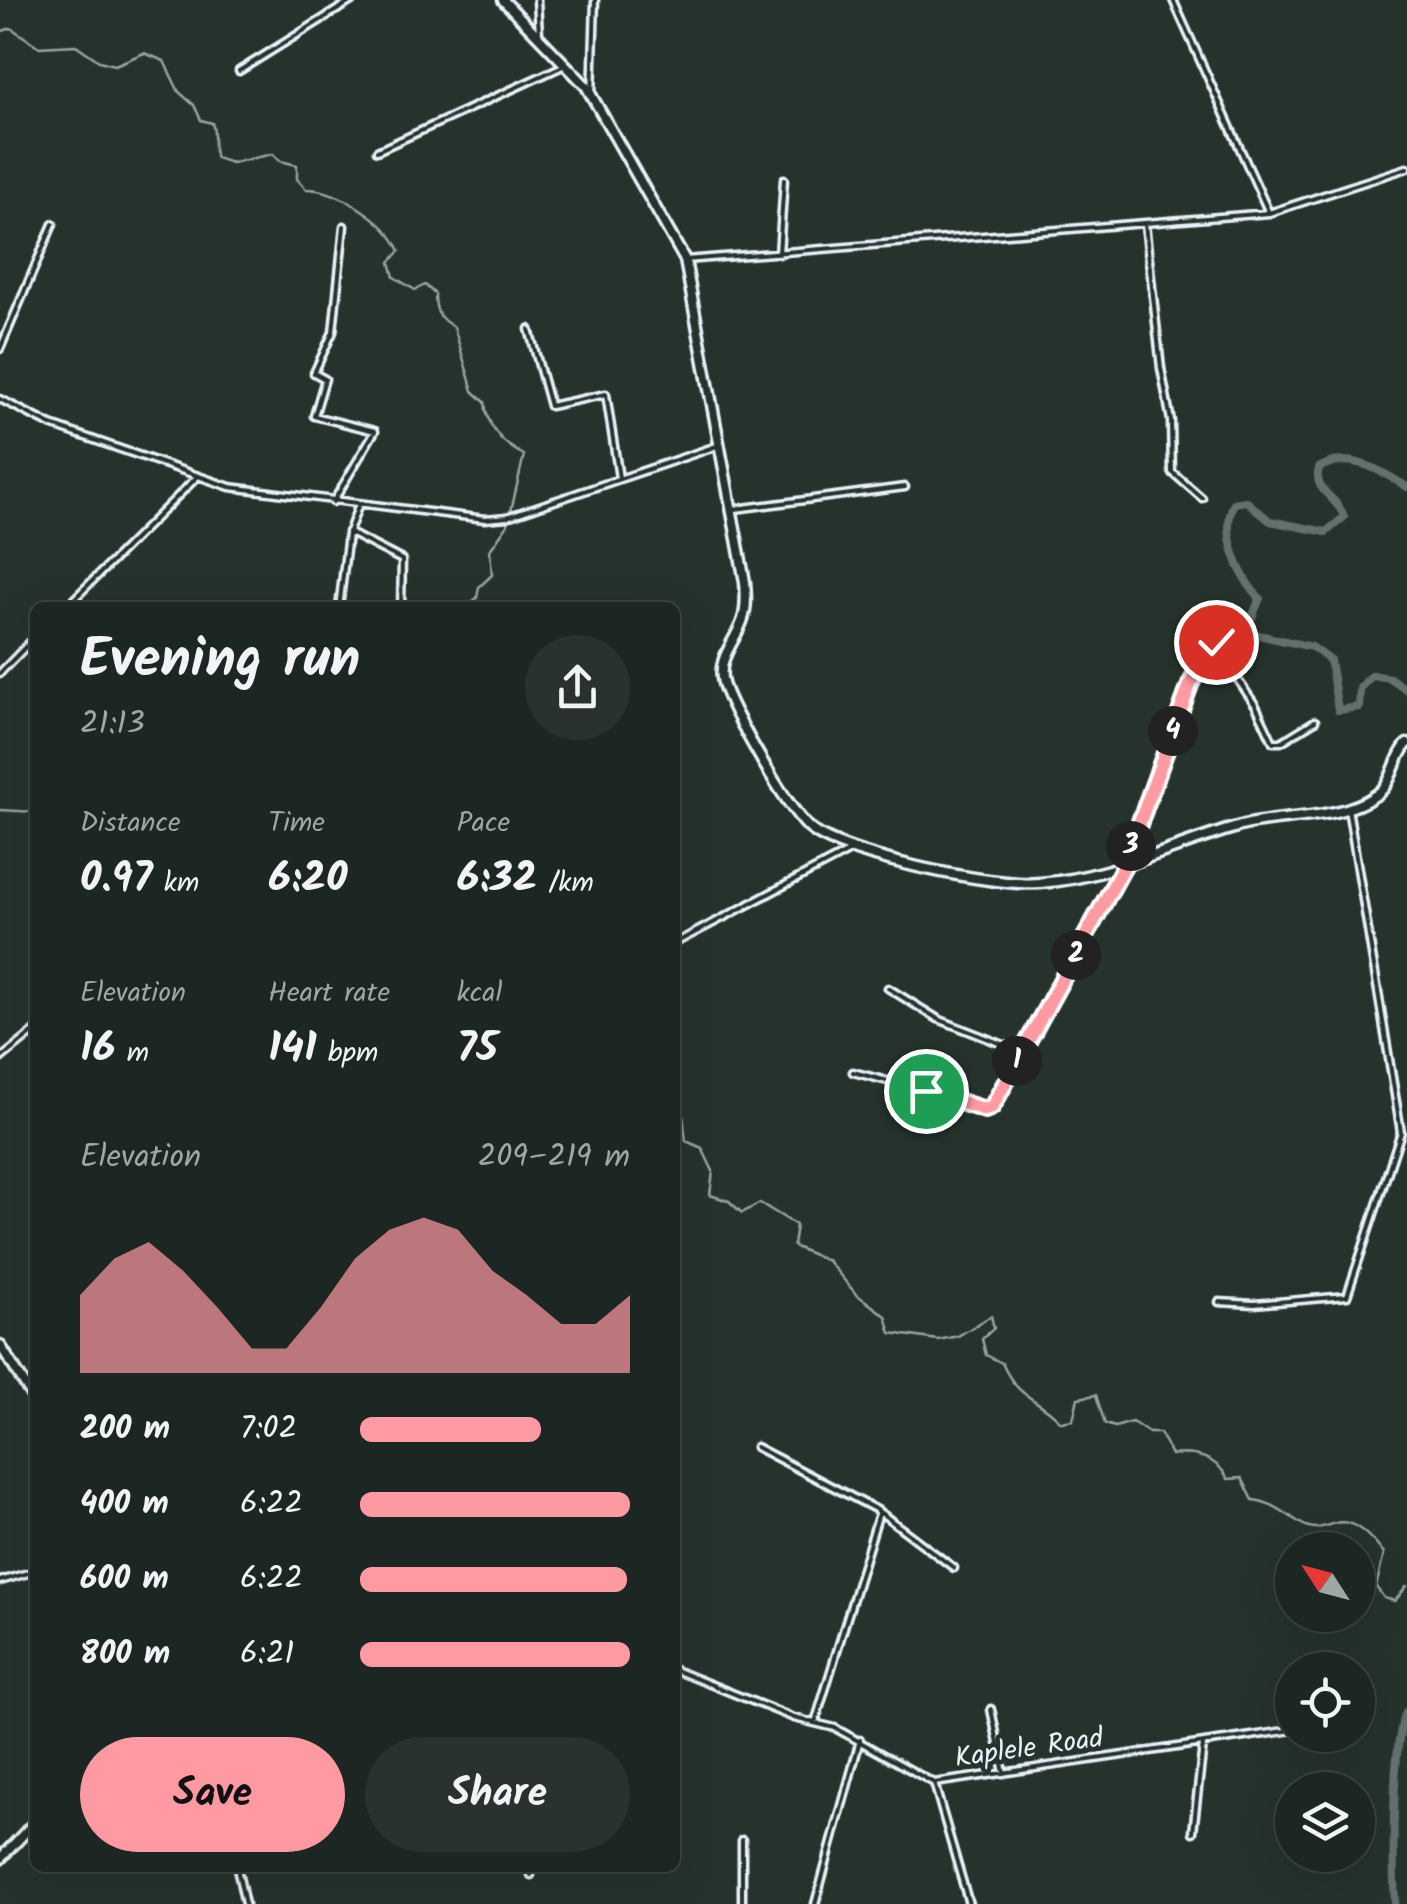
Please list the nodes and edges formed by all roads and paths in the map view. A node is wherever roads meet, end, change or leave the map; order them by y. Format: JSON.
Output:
{"nodes":[{"id":1,"x":353,"y":0,"type":"edge"},
{"id":2,"x":503,"y":0,"type":"edge"},
{"id":3,"x":538,"y":0,"type":"edge"},
{"id":4,"x":595,"y":0,"type":"edge"},
{"id":5,"x":1173,"y":0,"type":"edge"},
{"id":6,"x":540,"y":39,"type":"junction"},
{"id":7,"x":565,"y":65,"type":"junction"},
{"id":8,"x":239,"y":71,"type":"dead end"},
{"id":9,"x":592,"y":96,"type":"junction"},
{"id":10,"x":378,"y":151,"type":"dead end"},
{"id":11,"x":1407,"y":168,"type":"edge"},
{"id":12,"x":784,"y":179,"type":"dead end"},
{"id":13,"x":1269,"y":213,"type":"junction"},
{"id":14,"x":53,"y":224,"type":"dead end"},
{"id":15,"x":1145,"y":224,"type":"junction"},
{"id":16,"x":344,"y":226,"type":"dead end"},
{"id":17,"x":780,"y":254,"type":"junction"},
{"id":18,"x":685,"y":260,"type":"junction"},
{"id":19,"x":529,"y":329,"type":"dead end"},
{"id":20,"x":0,"y":349,"type":"edge"},
{"id":21,"x":0,"y":399,"type":"edge"},
{"id":22,"x":717,"y":446,"type":"junction"},
{"id":23,"x":197,"y":477,"type":"junction"},
{"id":24,"x":619,"y":478,"type":"junction"},
{"id":25,"x":906,"y":487,"type":"dead end"},
{"id":26,"x":1202,"y":498,"type":"dead end"},
{"id":27,"x":333,"y":502,"type":"junction"},
{"id":28,"x":359,"y":504,"type":"junction"},
{"id":29,"x":730,"y":510,"type":"junction"},
{"id":30,"x":348,"y":532,"type":"junction"},
{"id":31,"x":70,"y":602,"type":"edge"},
{"id":32,"x":340,"y":602,"type":"edge"},
{"id":33,"x":401,"y":602,"type":"edge"},
{"id":34,"x":30,"y":642,"type":"edge"},
{"id":35,"x":0,"y":673,"type":"edge"},
{"id":36,"x":1314,"y":721,"type":"dead end"},
{"id":37,"x":1407,"y":744,"type":"edge"},
{"id":38,"x":1348,"y":808,"type":"junction"},
{"id":39,"x":852,"y":850,"type":"junction"},
{"id":40,"x":1123,"y":868,"type":"junction"},
{"id":41,"x":680,"y":940,"type":"edge"},
{"id":42,"x":888,"y":988,"type":"dead end"},
{"id":43,"x":30,"y":1034,"type":"edge"},
{"id":44,"x":1022,"y":1052,"type":"junction"},
{"id":45,"x":0,"y":1059,"type":"edge"},
{"id":46,"x":853,"y":1072,"type":"dead end"},
{"id":47,"x":1219,"y":1302,"type":"dead end"},
{"id":48,"x":0,"y":1345,"type":"edge"},
{"id":49,"x":30,"y":1393,"type":"edge"},
{"id":50,"x":756,"y":1448,"type":"dead end"},
{"id":51,"x":879,"y":1512,"type":"junction"},
{"id":52,"x":954,"y":1568,"type":"dead end"},
{"id":53,"x":30,"y":1572,"type":"edge"},
{"id":54,"x":0,"y":1580,"type":"edge"},
{"id":55,"x":680,"y":1672,"type":"edge"},
{"id":56,"x":991,"y":1709,"type":"dead end"},
{"id":57,"x":815,"y":1723,"type":"junction"},
{"id":58,"x":1275,"y":1733,"type":"edge"},
{"id":59,"x":860,"y":1740,"type":"junction"},
{"id":60,"x":1203,"y":1745,"type":"junction"},
{"id":61,"x":1004,"y":1774,"type":"junction"},
{"id":62,"x":934,"y":1783,"type":"junction"},
{"id":63,"x":30,"y":1827,"type":"edge"},
{"id":64,"x":1193,"y":1832,"type":"dead end"},
{"id":65,"x":742,"y":1840,"type":"dead end"},
{"id":66,"x":0,"y":1860,"type":"edge"},
{"id":67,"x":238,"y":1872,"type":"edge"},
{"id":68,"x":244,"y":1904,"type":"edge"},
{"id":69,"x":742,"y":1904,"type":"edge"},
{"id":70,"x":815,"y":1904,"type":"edge"},
{"id":71,"x":968,"y":1904,"type":"edge"}],
"edges":[{"from":1,"to":8,"type":"street"},
{"from":2,"to":6,"type":"street"},
{"from":3,"to":6,"type":"street"},
{"from":4,"to":9,"type":"street"},
{"from":5,"to":13,"type":"street"},
{"from":6,"to":7,"type":"street"},
{"from":7,"to":9,"type":"street"},
{"from":7,"to":10,"type":"street"},
{"from":9,"to":18,"type":"street"},
{"from":11,"to":13,"type":"street"},
{"from":12,"to":17,"type":"street"},
{"from":13,"to":15,"type":"street"},
{"from":14,"to":20,"type":"street"},
{"from":15,"to":17,"type":"street"},
{"from":15,"to":26,"type":"street"},
{"from":16,"to":27,"type":"street"},
{"from":17,"to":18,"type":"street"},
{"from":18,"to":22,"type":"street"},
{"from":19,"to":24,"type":"street"},
{"from":21,"to":23,"type":"street"},
{"from":22,"to":24,"type":"street"},
{"from":22,"to":29,"type":"street"},
{"from":23,"to":27,"type":"street"},
{"from":23,"to":31,"type":"street"},
{"from":24,"to":28,"type":"street"},
{"from":25,"to":29,"type":"street"},
{"from":27,"to":28,"type":"street"},
{"from":28,"to":30,"type":"street"},
{"from":29,"to":39,"type":"street"},
{"from":30,"to":32,"type":"street"},
{"from":30,"to":33,"type":"street"},
{"from":34,"to":35,"type":"street"},
{"from":36,"to":40,"type":"street"},
{"from":37,"to":38,"type":"street"},
{"from":38,"to":40,"type":"street"},
{"from":38,"to":47,"type":"street"},
{"from":39,"to":40,"type":"street"},
{"from":39,"to":41,"type":"street"},
{"from":40,"to":44,"type":"street"},
{"from":42,"to":44,"type":"street"},
{"from":43,"to":45,"type":"street"},
{"from":44,"to":46,"type":"street"},
{"from":48,"to":49,"type":"street"},
{"from":50,"to":51,"type":"street"},
{"from":51,"to":52,"type":"street"},
{"from":51,"to":57,"type":"street"},
{"from":53,"to":54,"type":"street"},
{"from":55,"to":57,"type":"street","name":"Kaplele Road"},
{"from":56,"to":61,"type":"street"},
{"from":57,"to":59,"type":"street","name":"Kaplele Road"},
{"from":58,"to":60,"type":"street","name":"Kaplele Road"},
{"from":59,"to":62,"type":"street","name":"Kaplele Road"},
{"from":59,"to":70,"type":"street"},
{"from":60,"to":61,"type":"street","name":"Kaplele Road"},
{"from":60,"to":64,"type":"street"},
{"from":61,"to":62,"type":"street","name":"Kaplele Road"},
{"from":62,"to":71,"type":"street"},
{"from":63,"to":66,"type":"street"},
{"from":65,"to":69,"type":"street"},
{"from":67,"to":68,"type":"street"}]}
